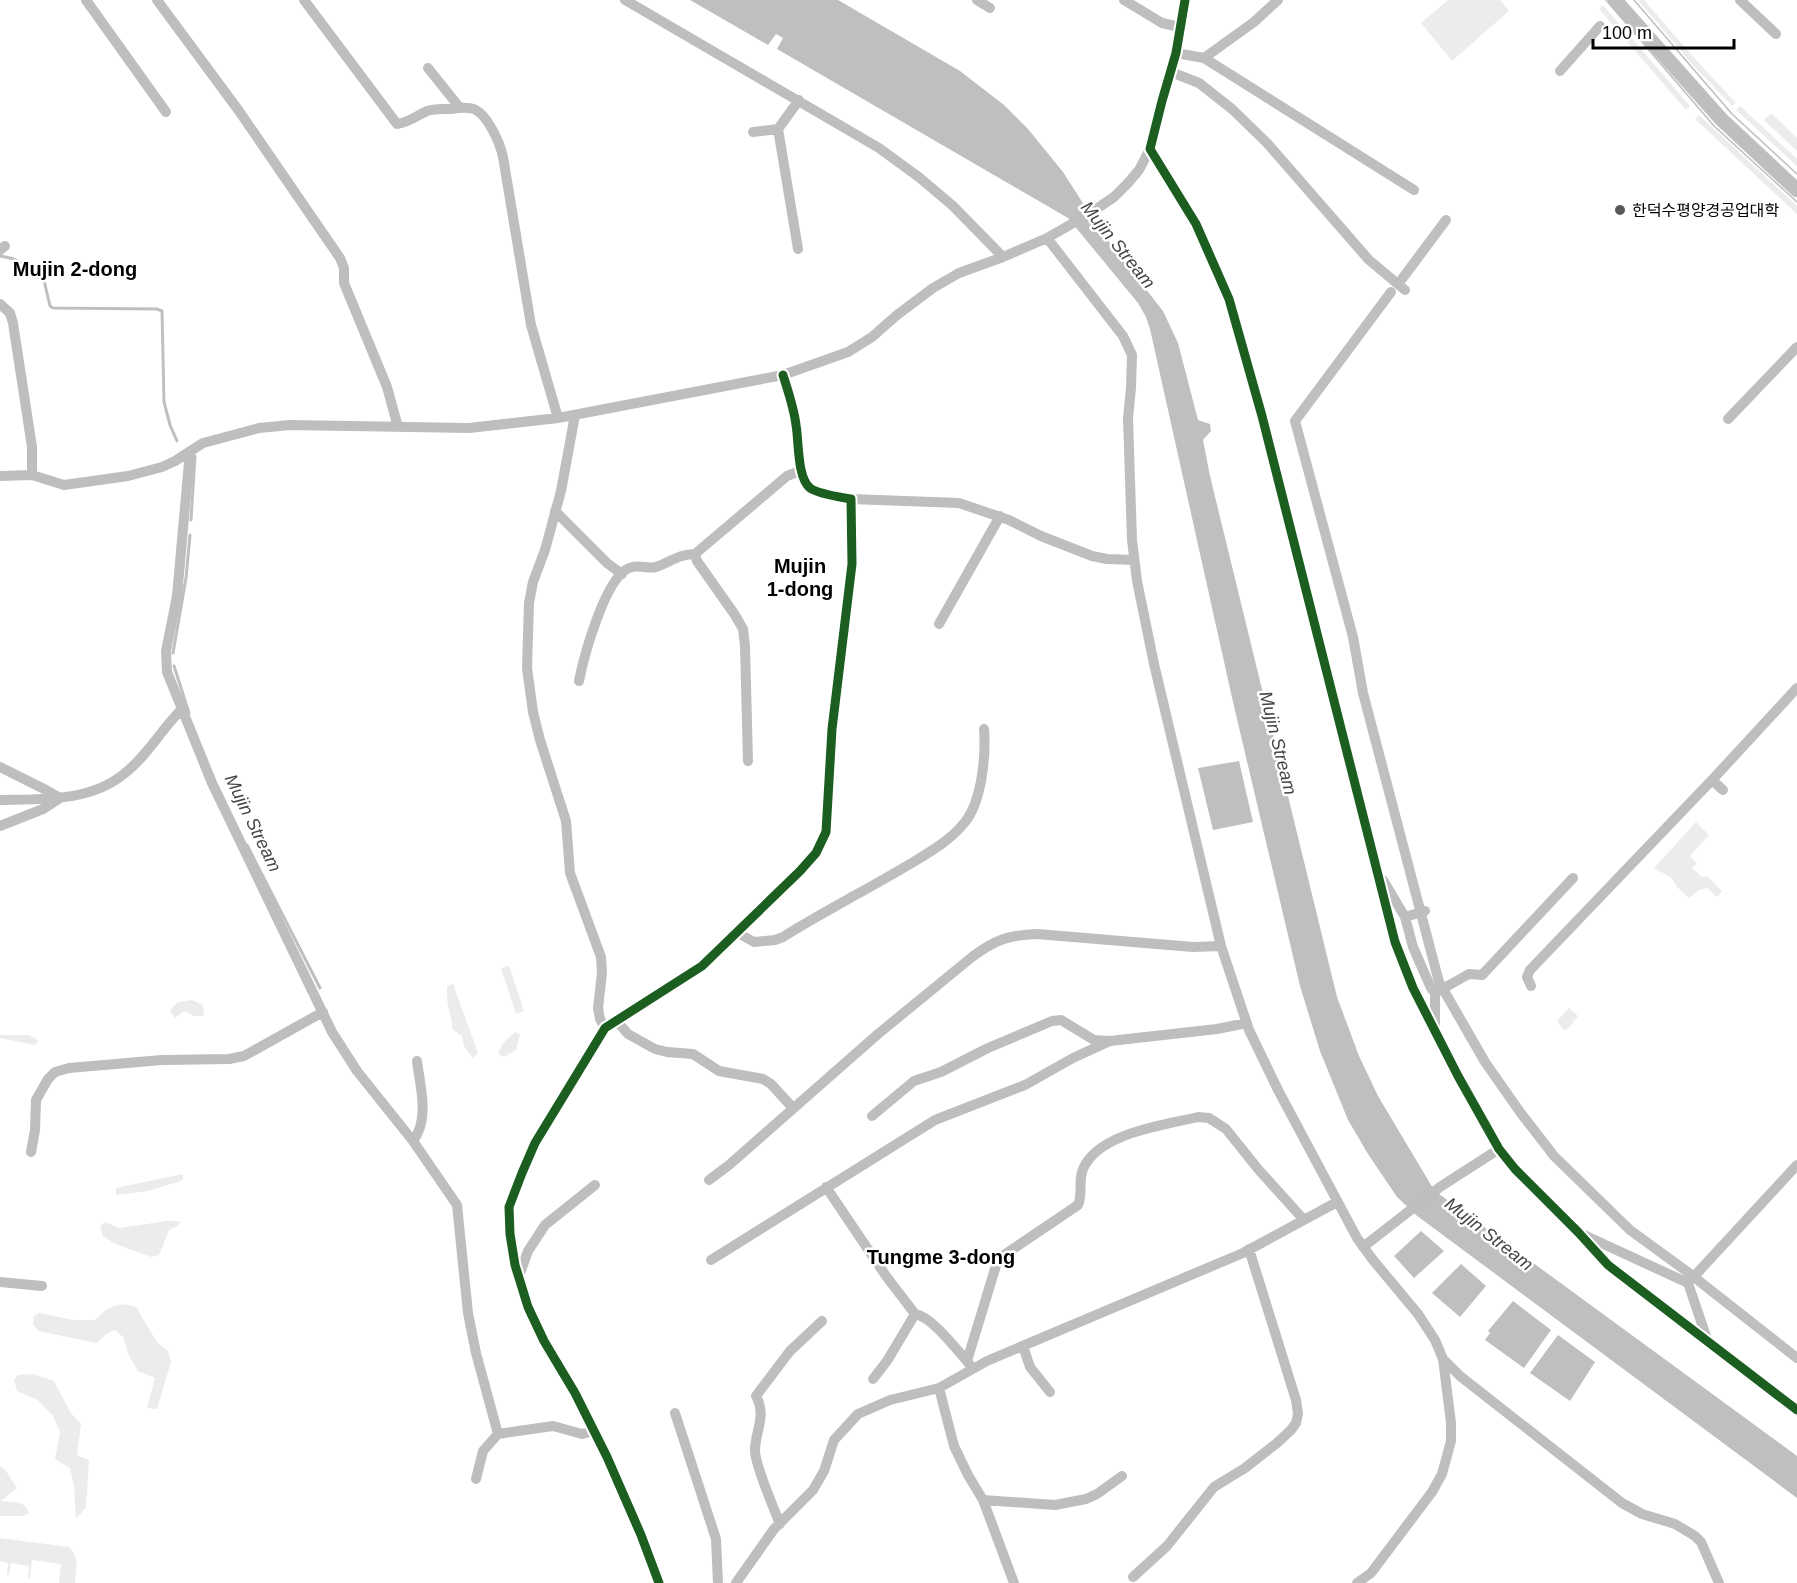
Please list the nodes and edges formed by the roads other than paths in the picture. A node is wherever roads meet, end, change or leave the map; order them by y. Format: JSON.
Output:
{"nodes":[{"id":1,"x":86,"y":0,"type":"edge"},
{"id":2,"x":157,"y":0,"type":"edge"},
{"id":3,"x":304,"y":0,"type":"edge"},
{"id":4,"x":625,"y":0,"type":"edge"},
{"id":5,"x":977,"y":0,"type":"edge"},
{"id":6,"x":1124,"y":0,"type":"edge"},
{"id":7,"x":1185,"y":0,"type":"edge"},
{"id":8,"x":1278,"y":0,"type":"edge"},
{"id":9,"x":1615,"y":0,"type":"edge"},
{"id":10,"x":1740,"y":0,"type":"edge"},
{"id":11,"x":990,"y":8,"type":"dead end"},
{"id":12,"x":1180,"y":27,"type":"junction"},
{"id":13,"x":1776,"y":34,"type":"dead end"},
{"id":14,"x":1176,"y":53,"type":"junction"},
{"id":15,"x":1204,"y":58,"type":"junction"},
{"id":16,"x":428,"y":68,"type":"dead end"},
{"id":17,"x":1171,"y":72,"type":"junction"},
{"id":18,"x":799,"y":100,"type":"junction"},
{"id":19,"x":460,"y":108,"type":"junction"},
{"id":20,"x":166,"y":112,"type":"dead end"},
{"id":21,"x":778,"y":129,"type":"junction"},
{"id":22,"x":753,"y":132,"type":"dead end"},
{"id":23,"x":1150,"y":149,"type":"junction"},
{"id":24,"x":1414,"y":190,"type":"dead end"},
{"id":25,"x":1797,"y":190,"type":"edge"},
{"id":26,"x":1047,"y":238,"type":"junction"},
{"id":27,"x":798,"y":249,"type":"dead end"},
{"id":28,"x":1004,"y":257,"type":"junction"},
{"id":29,"x":1405,"y":290,"type":"dead end"},
{"id":30,"x":0,"y":304,"type":"edge"},
{"id":31,"x":1797,"y":347,"type":"edge"},
{"id":32,"x":783,"y":375,"type":"junction"},
{"id":33,"x":575,"y":415,"type":"junction"},
{"id":34,"x":558,"y":418,"type":"junction"},
{"id":35,"x":1728,"y":419,"type":"dead end"},
{"id":36,"x":398,"y":427,"type":"junction"},
{"id":37,"x":190,"y":451,"type":"junction"},
{"id":38,"x":802,"y":470,"type":"junction"},
{"id":39,"x":32,"y":474,"type":"junction"},
{"id":40,"x":0,"y":476,"type":"edge"},
{"id":41,"x":851,"y":500,"type":"junction"},
{"id":42,"x":555,"y":510,"type":"junction"},
{"id":43,"x":1000,"y":516,"type":"junction"},
{"id":44,"x":695,"y":554,"type":"junction"},
{"id":45,"x":1134,"y":560,"type":"junction"},
{"id":46,"x":621,"y":574,"type":"junction"},
{"id":47,"x":939,"y":624,"type":"dead end"},
{"id":48,"x":579,"y":681,"type":"dead end"},
{"id":49,"x":1797,"y":688,"type":"edge"},
{"id":50,"x":181,"y":710,"type":"junction"},
{"id":51,"x":984,"y":729,"type":"dead end"},
{"id":52,"x":748,"y":761,"type":"dead end"},
{"id":53,"x":0,"y":767,"type":"edge"},
{"id":54,"x":1712,"y":780,"type":"junction"},
{"id":55,"x":1723,"y":789,"type":"dead end"},
{"id":56,"x":60,"y":798,"type":"junction"},
{"id":57,"x":0,"y":800,"type":"edge"},
{"id":58,"x":0,"y":826,"type":"edge"},
{"id":59,"x":1376,"y":868,"type":"junction"},
{"id":60,"x":1573,"y":878,"type":"dead end"},
{"id":61,"x":1425,"y":911,"type":"dead end"},
{"id":62,"x":1408,"y":916,"type":"junction"},
{"id":63,"x":736,"y":932,"type":"junction"},
{"id":64,"x":1221,"y":946,"type":"junction"},
{"id":65,"x":1531,"y":986,"type":"dead end"},
{"id":66,"x":1440,"y":991,"type":"junction"},
{"id":67,"x":323,"y":1012,"type":"junction"},
{"id":68,"x":616,"y":1020,"type":"junction"},
{"id":69,"x":1247,"y":1023,"type":"junction"},
{"id":70,"x":605,"y":1028,"type":"junction"},
{"id":71,"x":1435,"y":1032,"type":"junction"},
{"id":72,"x":1110,"y":1041,"type":"junction"},
{"id":73,"x":417,"y":1061,"type":"dead end"},
{"id":74,"x":793,"y":1108,"type":"junction"},
{"id":75,"x":872,"y":1116,"type":"dead end"},
{"id":76,"x":413,"y":1140,"type":"junction"},
{"id":77,"x":1499,"y":1149,"type":"junction"},
{"id":78,"x":31,"y":1152,"type":"dead end"},
{"id":79,"x":1797,"y":1165,"type":"edge"},
{"id":80,"x":709,"y":1180,"type":"dead end"},
{"id":81,"x":595,"y":1185,"type":"dead end"},
{"id":82,"x":826,"y":1187,"type":"junction"},
{"id":83,"x":1337,"y":1202,"type":"junction"},
{"id":84,"x":1305,"y":1220,"type":"junction"},
{"id":85,"x":1578,"y":1232,"type":"junction"},
{"id":86,"x":1363,"y":1246,"type":"junction"},
{"id":87,"x":1249,"y":1249,"type":"junction"},
{"id":88,"x":711,"y":1260,"type":"dead end"},
{"id":89,"x":519,"y":1276,"type":"junction"},
{"id":90,"x":0,"y":1282,"type":"edge"},
{"id":91,"x":1688,"y":1283,"type":"junction"},
{"id":92,"x":42,"y":1286,"type":"dead end"},
{"id":93,"x":915,"y":1314,"type":"junction"},
{"id":94,"x":822,"y":1321,"type":"dead end"},
{"id":95,"x":1708,"y":1342,"type":"junction"},
{"id":96,"x":1023,"y":1346,"type":"junction"},
{"id":97,"x":1443,"y":1359,"type":"junction"},
{"id":98,"x":970,"y":1365,"type":"junction"},
{"id":99,"x":873,"y":1379,"type":"dead end"},
{"id":100,"x":939,"y":1388,"type":"junction"},
{"id":101,"x":1050,"y":1392,"type":"dead end"},
{"id":102,"x":1797,"y":1410,"type":"edge"},
{"id":103,"x":675,"y":1413,"type":"dead end"},
{"id":104,"x":594,"y":1431,"type":"junction"},
{"id":105,"x":498,"y":1434,"type":"junction"},
{"id":106,"x":1122,"y":1476,"type":"dead end"},
{"id":107,"x":476,"y":1479,"type":"dead end"},
{"id":108,"x":983,"y":1500,"type":"junction"},
{"id":109,"x":780,"y":1524,"type":"junction"},
{"id":110,"x":1133,"y":1577,"type":"dead end"},
{"id":111,"x":1373,"y":1578,"type":"edge"},
{"id":112,"x":659,"y":1583,"type":"edge"},
{"id":113,"x":718,"y":1583,"type":"edge"},
{"id":114,"x":736,"y":1583,"type":"edge"},
{"id":115,"x":1014,"y":1583,"type":"edge"},
{"id":116,"x":1357,"y":1583,"type":"edge"},
{"id":117,"x":1719,"y":1583,"type":"edge"}],
"edges":[{"from":1,"to":20,"type":"street"},
{"from":2,"to":36,"type":"street"},
{"from":3,"to":19,"type":"street"},
{"from":4,"to":18,"type":"street"},
{"from":5,"to":11,"type":"street"},
{"from":6,"to":12,"type":"street"},
{"from":7,"to":12,"type":"street"},
{"from":8,"to":15,"type":"street"},
{"from":9,"to":25,"type":"main road"},
{"from":10,"to":13,"type":"street"},
{"from":12,"to":14,"type":"street"},
{"from":14,"to":15,"type":"street"},
{"from":14,"to":17,"type":"street"},
{"from":15,"to":24,"type":"street"},
{"from":16,"to":19,"type":"street"},
{"from":17,"to":23,"type":"street"},
{"from":17,"to":29,"type":"street"},
{"from":18,"to":21,"type":"street"},
{"from":18,"to":28,"type":"street"},
{"from":19,"to":34,"type":"street"},
{"from":21,"to":22,"type":"street"},
{"from":21,"to":27,"type":"street"},
{"from":23,"to":26,"type":"street"},
{"from":23,"to":59,"type":"street"},
{"from":26,"to":28,"type":"street"},
{"from":26,"to":45,"type":"street"},
{"from":28,"to":32,"type":"street"},
{"from":30,"to":39,"type":"street"},
{"from":31,"to":35,"type":"street"},
{"from":32,"to":33,"type":"street"},
{"from":32,"to":38,"type":"street"},
{"from":33,"to":34,"type":"street"},
{"from":33,"to":42,"type":"street"},
{"from":34,"to":36,"type":"street"},
{"from":36,"to":37,"type":"street"},
{"from":37,"to":39,"type":"street"},
{"from":37,"to":50,"type":"street"},
{"from":38,"to":41,"type":"street"},
{"from":38,"to":44,"type":"street"},
{"from":39,"to":40,"type":"street"},
{"from":41,"to":43,"type":"street"},
{"from":41,"to":63,"type":"street"},
{"from":42,"to":46,"type":"street"},
{"from":42,"to":70,"type":"street"},
{"from":43,"to":45,"type":"street"},
{"from":43,"to":47,"type":"street"},
{"from":44,"to":46,"type":"street"},
{"from":44,"to":52,"type":"street"},
{"from":45,"to":64,"type":"street"},
{"from":46,"to":48,"type":"street"},
{"from":49,"to":54,"type":"street"},
{"from":50,"to":56,"type":"street"},
{"from":50,"to":67,"type":"street"},
{"from":51,"to":63,"type":"street"},
{"from":53,"to":56,"type":"street"},
{"from":54,"to":55,"type":"street"},
{"from":54,"to":65,"type":"street"},
{"from":56,"to":57,"type":"street"},
{"from":56,"to":58,"type":"street"},
{"from":59,"to":62,"type":"street"},
{"from":59,"to":71,"type":"street"},
{"from":60,"to":66,"type":"street"},
{"from":61,"to":62,"type":"street"},
{"from":62,"to":66,"type":"street"},
{"from":63,"to":68,"type":"street"},
{"from":64,"to":69,"type":"street"},
{"from":64,"to":74,"type":"street"},
{"from":66,"to":71,"type":"street"},
{"from":67,"to":76,"type":"street"},
{"from":67,"to":78,"type":"street"},
{"from":68,"to":70,"type":"street"},
{"from":68,"to":74,"type":"street"},
{"from":69,"to":72,"type":"street"},
{"from":69,"to":83,"type":"street"},
{"from":70,"to":89,"type":"street"},
{"from":71,"to":77,"type":"street"},
{"from":72,"to":75,"type":"street"},
{"from":72,"to":82,"type":"street"},
{"from":73,"to":76,"type":"street"},
{"from":74,"to":80,"type":"street"},
{"from":76,"to":105,"type":"street"},
{"from":77,"to":85,"type":"street"},
{"from":77,"to":86,"type":"street"},
{"from":79,"to":91,"type":"street"},
{"from":81,"to":89,"type":"street"},
{"from":82,"to":88,"type":"street"},
{"from":82,"to":93,"type":"street"},
{"from":83,"to":84,"type":"street"},
{"from":83,"to":86,"type":"street"},
{"from":84,"to":87,"type":"street"},
{"from":84,"to":98,"type":"street"},
{"from":85,"to":91,"type":"street"},
{"from":85,"to":95,"type":"street"},
{"from":86,"to":97,"type":"street"},
{"from":87,"to":96,"type":"street"},
{"from":87,"to":110,"type":"street"},
{"from":89,"to":104,"type":"street"},
{"from":90,"to":92,"type":"street"},
{"from":91,"to":95,"type":"street"},
{"from":93,"to":98,"type":"street"},
{"from":93,"to":99,"type":"street"},
{"from":94,"to":109,"type":"street"},
{"from":95,"to":102,"type":"street"},
{"from":96,"to":98,"type":"street"},
{"from":96,"to":101,"type":"street"},
{"from":97,"to":111,"type":"street"},
{"from":97,"to":117,"type":"street"},
{"from":98,"to":100,"type":"street"},
{"from":100,"to":108,"type":"street"},
{"from":100,"to":109,"type":"street"},
{"from":103,"to":113,"type":"street"},
{"from":104,"to":105,"type":"street"},
{"from":104,"to":112,"type":"street"},
{"from":105,"to":107,"type":"street"},
{"from":106,"to":108,"type":"street"},
{"from":108,"to":115,"type":"street"},
{"from":109,"to":114,"type":"street"},
{"from":111,"to":116,"type":"street"}]}
